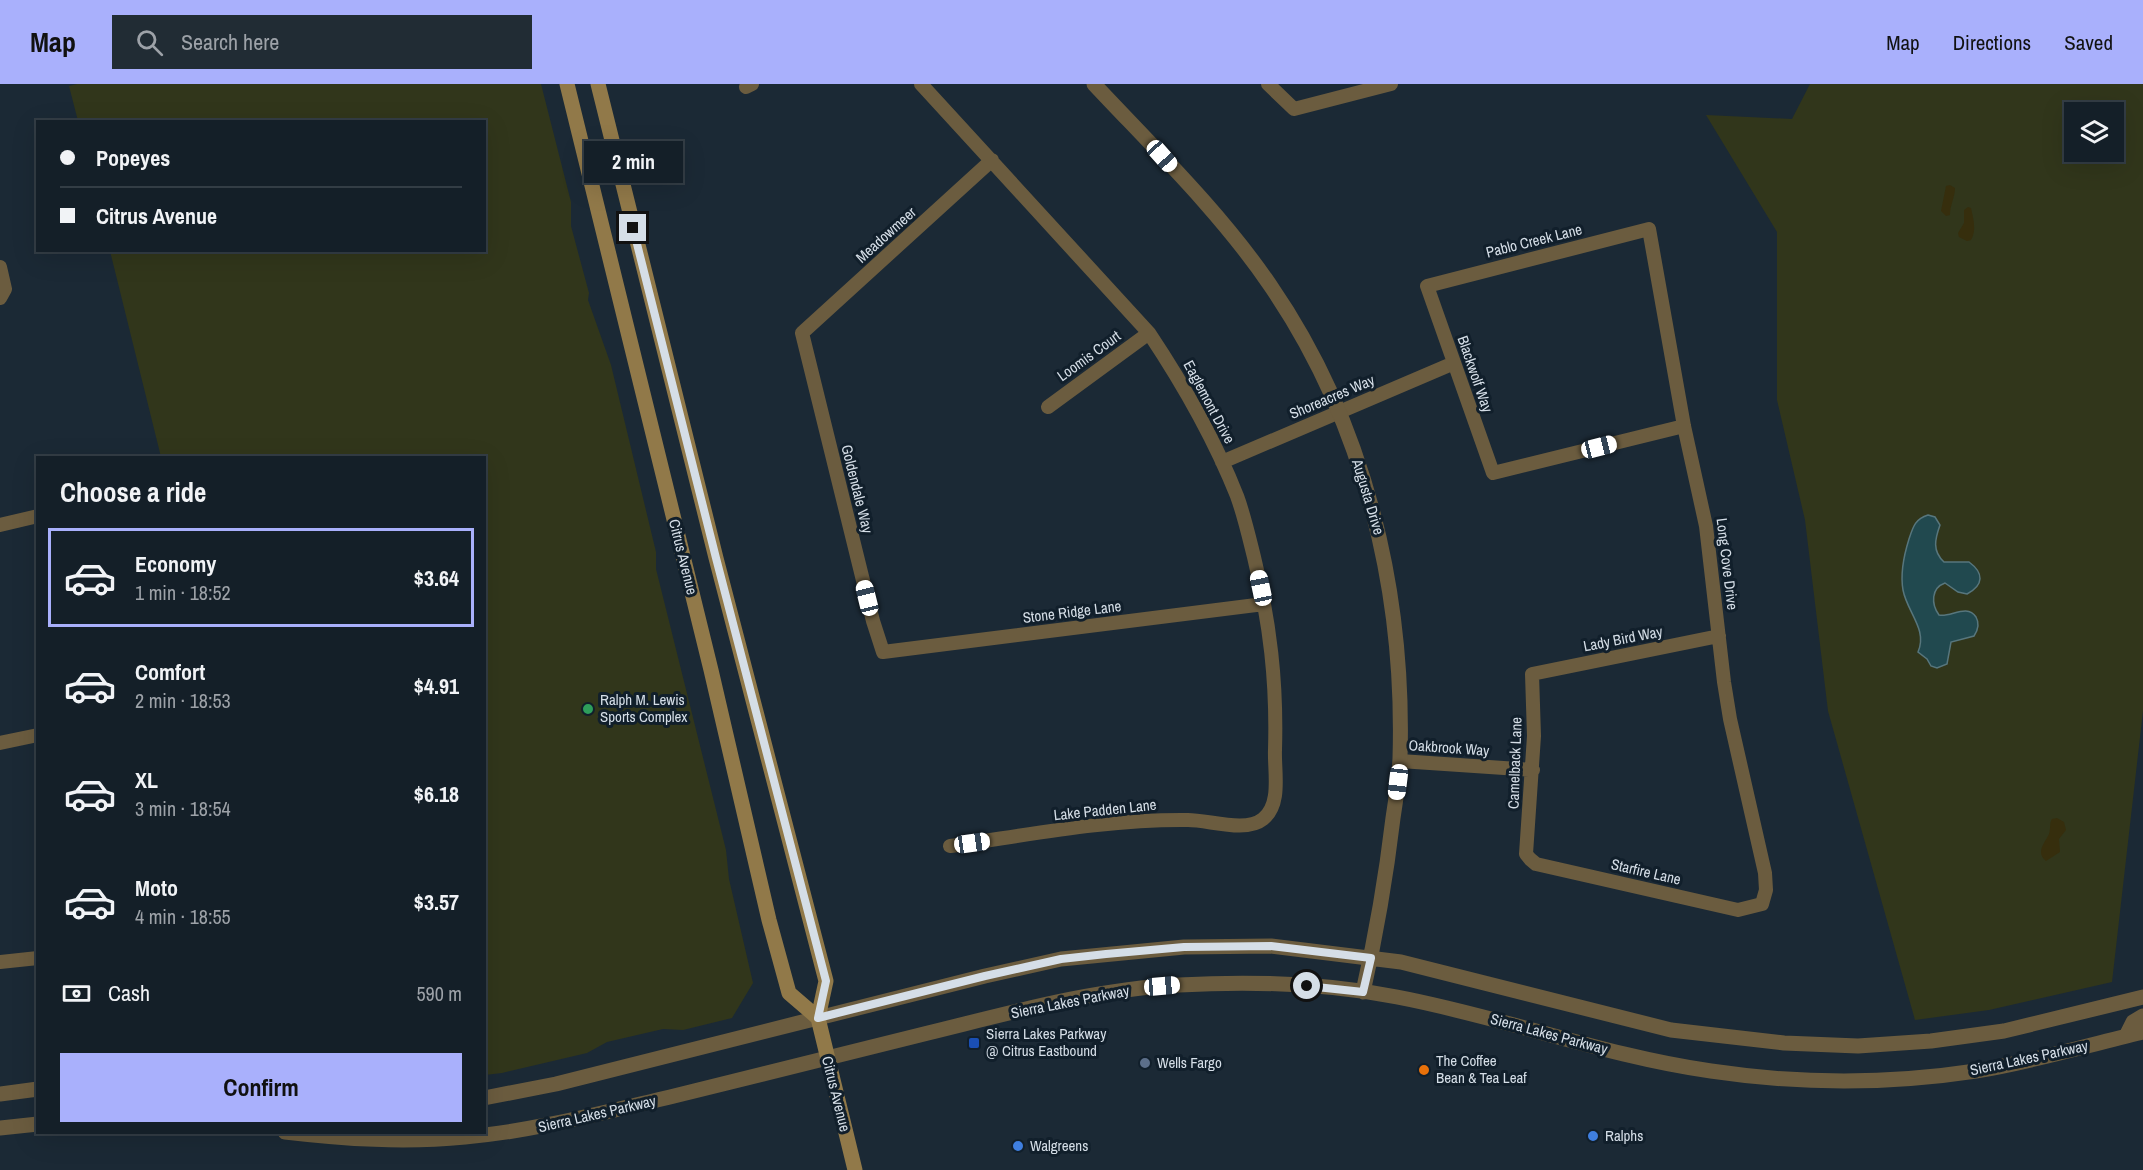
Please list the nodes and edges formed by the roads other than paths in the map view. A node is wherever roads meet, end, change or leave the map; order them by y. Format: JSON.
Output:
{"nodes":[{"id":1,"x":567,"y":84,"type":"edge"},
{"id":2,"x":598,"y":84,"type":"edge"},
{"id":3,"x":921,"y":84,"type":"edge"},
{"id":4,"x":1094,"y":84,"type":"edge"},
{"id":5,"x":1268,"y":84,"type":"edge"},
{"id":6,"x":1391,"y":84,"type":"edge"},
{"id":7,"x":992,"y":160,"type":"junction"},
{"id":8,"x":1649,"y":229,"type":"joint"},
{"id":9,"x":0,"y":267,"type":"edge"},
{"id":10,"x":1427,"y":286,"type":"joint"},
{"id":11,"x":0,"y":298,"type":"edge"},
{"id":12,"x":802,"y":333,"type":"joint"},
{"id":13,"x":1149,"y":333,"type":"junction"},
{"id":14,"x":1454,"y":363,"type":"junction"},
{"id":15,"x":1048,"y":407,"type":"dead end"},
{"id":16,"x":1339,"y":412,"type":"junction"},
{"id":17,"x":1684,"y":426,"type":"junction"},
{"id":18,"x":1222,"y":462,"type":"junction"},
{"id":19,"x":36,"y":516,"type":"edge"},
{"id":20,"x":0,"y":525,"type":"edge"},
{"id":21,"x":1264,"y":604,"type":"junction"},
{"id":22,"x":1719,"y":636,"type":"junction"},
{"id":23,"x":883,"y":652,"type":"joint"},
{"id":24,"x":1532,"y":674,"type":"joint"},
{"id":25,"x":36,"y":735,"type":"edge"},
{"id":26,"x":0,"y":743,"type":"edge"},
{"id":27,"x":1400,"y":761,"type":"junction"},
{"id":28,"x":1533,"y":770,"type":"junction"},
{"id":29,"x":1263,"y":819,"type":"joint"},
{"id":30,"x":950,"y":846,"type":"dead end"},
{"id":31,"x":1526,"y":854,"type":"joint"},
{"id":32,"x":1762,"y":904,"type":"joint"},
{"id":33,"x":36,"y":958,"type":"edge"},
{"id":34,"x":1371,"y":958,"type":"junction"},
{"id":35,"x":0,"y":962,"type":"edge"},
{"id":36,"x":1363,"y":992,"type":"junction"},
{"id":37,"x":2143,"y":998,"type":"edge"},
{"id":38,"x":2143,"y":1017,"type":"edge"},
{"id":39,"x":818,"y":1018,"type":"junction"},
{"id":40,"x":2143,"y":1032,"type":"edge"},
{"id":41,"x":2126,"y":1036,"type":"junction"},
{"id":42,"x":827,"y":1058,"type":"junction"},
{"id":43,"x":36,"y":1089,"type":"edge"},
{"id":44,"x":0,"y":1094,"type":"edge"},
{"id":45,"x":486,"y":1098,"type":"edge"},
{"id":46,"x":36,"y":1124,"type":"edge"},
{"id":47,"x":0,"y":1128,"type":"edge"},
{"id":48,"x":302,"y":1134,"type":"edge"},
{"id":49,"x":855,"y":1170,"type":"edge"}],
"edges":[{"from":1,"to":39,"type":"main road","name":"Citrus Avenue"},
{"from":2,"to":39,"type":"main road","name":"Citrus Avenue"},
{"from":3,"to":7,"type":"street","name":"Eaglemont Drive"},
{"from":4,"to":16,"type":"street","name":"Augusta Drive"},
{"from":5,"to":6,"type":"street"},
{"from":7,"to":12,"type":"street","name":"Meadowmeer"},
{"from":7,"to":13,"type":"street","name":"Eaglemont Drive"},
{"from":8,"to":10,"type":"street","name":"Pablo Creek Lane"},
{"from":8,"to":17,"type":"street","name":"Long Cove Drive"},
{"from":9,"to":11,"type":"street"},
{"from":10,"to":14,"type":"street","name":"Blackwolf Way"},
{"from":12,"to":23,"type":"street","name":"Goldendale Way"},
{"from":13,"to":15,"type":"street","name":"Loomis Court"},
{"from":13,"to":18,"type":"street","name":"Eaglemont Drive"},
{"from":14,"to":16,"type":"street","name":"Shoreacres Way"},
{"from":14,"to":17,"type":"street","name":"Blackwolf Way"},
{"from":16,"to":18,"type":"street","name":"Shoreacres Way"},
{"from":16,"to":27,"type":"street","name":"Augusta Drive"},
{"from":17,"to":22,"type":"street","name":"Long Cove Drive"},
{"from":18,"to":21,"type":"street","name":"Eaglemont Drive"},
{"from":19,"to":20,"type":"street"},
{"from":21,"to":23,"type":"street","name":"Stone Ridge Lane"},
{"from":21,"to":29,"type":"street","name":"Eaglemont Drive"},
{"from":22,"to":24,"type":"street","name":"Lady Bird Way"},
{"from":22,"to":32,"type":"street","name":"Long Cove Drive"},
{"from":24,"to":28,"type":"street","name":"Camelback Lane"},
{"from":25,"to":26,"type":"street"},
{"from":27,"to":28,"type":"street","name":"Oakbrook Way"},
{"from":27,"to":34,"type":"street","name":"Augusta Drive"},
{"from":28,"to":31,"type":"street","name":"Camelback Lane"},
{"from":29,"to":30,"type":"street","name":"Lake Padden Lane"},
{"from":31,"to":32,"type":"street","name":"Starfire Lane"},
{"from":33,"to":35,"type":"street"},
{"from":34,"to":36,"type":"street","name":"Augusta Drive"},
{"from":34,"to":37,"type":"street"},
{"from":34,"to":39,"type":"street"},
{"from":36,"to":41,"type":"street","name":"Sierra Lakes Parkway"},
{"from":36,"to":42,"type":"street","name":"Sierra Lakes Parkway"},
{"from":38,"to":41,"type":"street"},
{"from":39,"to":42,"type":"main road","name":"Citrus Avenue"},
{"from":39,"to":45,"type":"street"},
{"from":40,"to":41,"type":"street","name":"Sierra Lakes Parkway"},
{"from":42,"to":48,"type":"street","name":"Sierra Lakes Parkway"},
{"from":42,"to":49,"type":"main road","name":"Citrus Avenue"},
{"from":43,"to":44,"type":"street"},
{"from":46,"to":47,"type":"street"}]}
